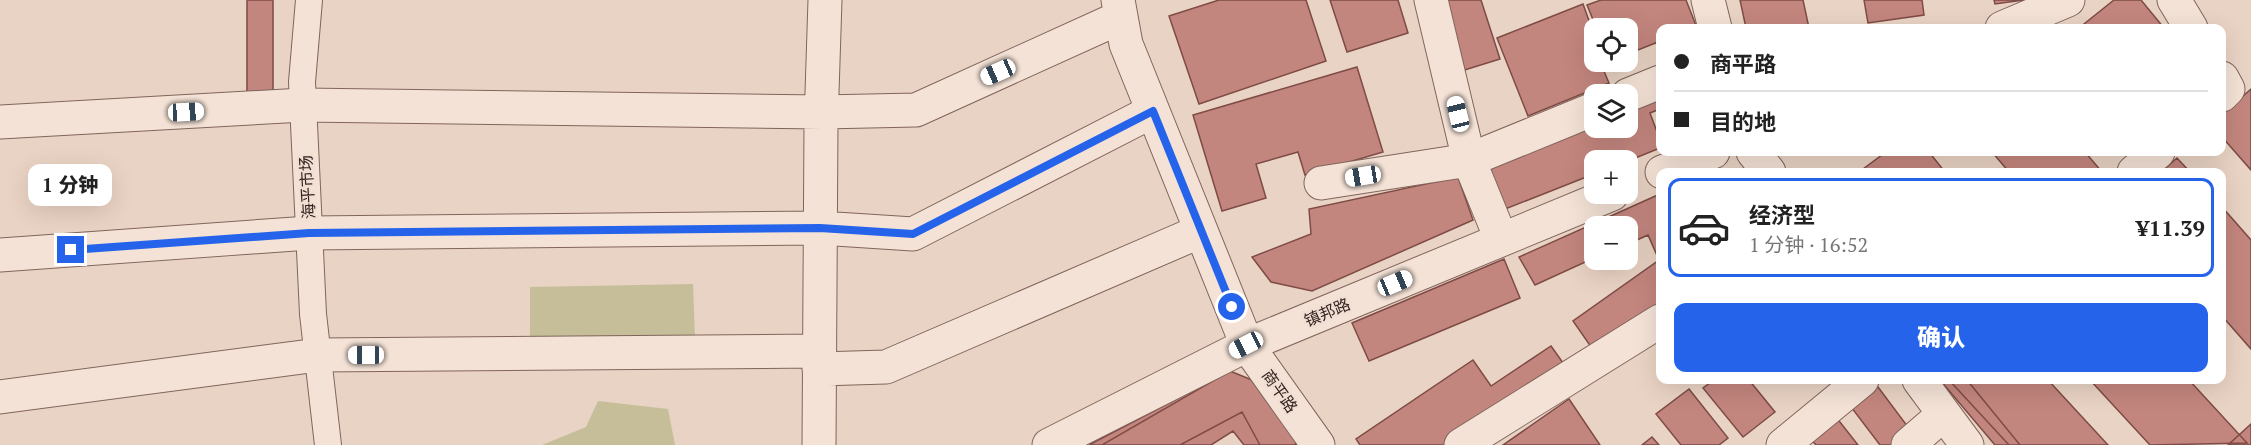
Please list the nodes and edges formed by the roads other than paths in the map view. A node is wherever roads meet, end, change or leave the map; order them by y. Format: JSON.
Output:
{"nodes":[{"id":1,"x":309,"y":0,"type":"edge"},
{"id":2,"x":825,"y":0,"type":"edge"},
{"id":3,"x":1431,"y":0,"type":"edge"},
{"id":4,"x":1708,"y":0,"type":"edge"},
{"id":5,"x":2068,"y":0,"type":"edge"},
{"id":6,"x":2174,"y":0,"type":"edge"},
{"id":7,"x":1120,"y":8,"type":"edge"},
{"id":8,"x":1715,"y":24,"type":"edge"},
{"id":9,"x":2011,"y":24,"type":"edge"},
{"id":10,"x":2189,"y":24,"type":"edge"},
{"id":11,"x":1656,"y":84,"type":"edge"},
{"id":12,"x":1638,"y":91,"type":"edge"},
{"id":13,"x":303,"y":105,"type":"junction"},
{"id":14,"x":1153,"y":111,"type":"junction"},
{"id":15,"x":822,"y":112,"type":"junction"},
{"id":16,"x":1584,"y":113,"type":"edge"},
{"id":17,"x":0,"y":122,"type":"edge"},
{"id":18,"x":1703,"y":156,"type":"edge"},
{"id":19,"x":1756,"y":156,"type":"edge"},
{"id":20,"x":2153,"y":156,"type":"edge"},
{"id":21,"x":1469,"y":160,"type":"junction"},
{"id":22,"x":1673,"y":168,"type":"edge"},
{"id":23,"x":1766,"y":168,"type":"edge"},
{"id":24,"x":2139,"y":168,"type":"edge"},
{"id":25,"x":1656,"y":175,"type":"edge"},
{"id":26,"x":1321,"y":183,"type":"dead end"},
{"id":27,"x":1638,"y":183,"type":"edge"},
{"id":28,"x":1587,"y":204,"type":"edge"},
{"id":29,"x":820,"y":228,"type":"junction"},
{"id":30,"x":1201,"y":231,"type":"junction"},
{"id":31,"x":309,"y":233,"type":"junction"},
{"id":32,"x":1501,"y":239,"type":"junction"},
{"id":33,"x":0,"y":255,"type":"edge"},
{"id":34,"x":1656,"y":323,"type":"edge"},
{"id":35,"x":1246,"y":345,"type":"junction"},
{"id":36,"x":318,"y":355,"type":"junction"},
{"id":37,"x":819,"y":360,"type":"junction"},
{"id":38,"x":1857,"y":384,"type":"edge"},
{"id":39,"x":1922,"y":384,"type":"edge"},
{"id":40,"x":0,"y":397,"type":"edge"},
{"id":41,"x":1944,"y":414,"type":"junction"},
{"id":42,"x":328,"y":445,"type":"edge"},
{"id":43,"x":819,"y":445,"type":"edge"},
{"id":44,"x":1049,"y":445,"type":"edge"},
{"id":45,"x":1318,"y":445,"type":"edge"},
{"id":46,"x":1461,"y":445,"type":"edge"},
{"id":47,"x":1783,"y":445,"type":"edge"},
{"id":48,"x":1908,"y":445,"type":"edge"},
{"id":49,"x":1967,"y":445,"type":"edge"}],
"edges":[{"from":1,"to":13,"type":"street","name":"海平市场"},
{"from":2,"to":15,"type":"street"},
{"from":3,"to":21,"type":"street"},
{"from":4,"to":8,"type":"street"},
{"from":5,"to":9,"type":"street"},
{"from":6,"to":10,"type":"street"},
{"from":7,"to":14,"type":"street","name":"商平路"},
{"from":7,"to":15,"type":"street"},
{"from":11,"to":12,"type":"street"},
{"from":13,"to":15,"type":"street"},
{"from":13,"to":17,"type":"street"},
{"from":13,"to":31,"type":"street","name":"海平市场"},
{"from":14,"to":29,"type":"street"},
{"from":14,"to":30,"type":"street","name":"商平路"},
{"from":15,"to":29,"type":"street"},
{"from":16,"to":21,"type":"street"},
{"from":18,"to":22,"type":"street"},
{"from":19,"to":23,"type":"street"},
{"from":20,"to":24,"type":"street"},
{"from":21,"to":26,"type":"street"},
{"from":21,"to":32,"type":"street"},
{"from":25,"to":27,"type":"street"},
{"from":28,"to":32,"type":"street","name":"镇邦路"},
{"from":29,"to":31,"type":"street"},
{"from":29,"to":37,"type":"street"},
{"from":30,"to":35,"type":"street","name":"商平路"},
{"from":30,"to":37,"type":"street"},
{"from":31,"to":33,"type":"street"},
{"from":31,"to":36,"type":"street","name":"海平市场"},
{"from":32,"to":35,"type":"street","name":"镇邦路"},
{"from":34,"to":46,"type":"street"},
{"from":35,"to":44,"type":"street","name":"镇邦路"},
{"from":35,"to":45,"type":"street","name":"商平路"},
{"from":36,"to":37,"type":"street"},
{"from":36,"to":40,"type":"street"},
{"from":36,"to":42,"type":"street","name":"海平市场"},
{"from":37,"to":43,"type":"street"},
{"from":38,"to":47,"type":"street"},
{"from":39,"to":41,"type":"street"},
{"from":41,"to":48,"type":"street"},
{"from":41,"to":49,"type":"street"}]}
